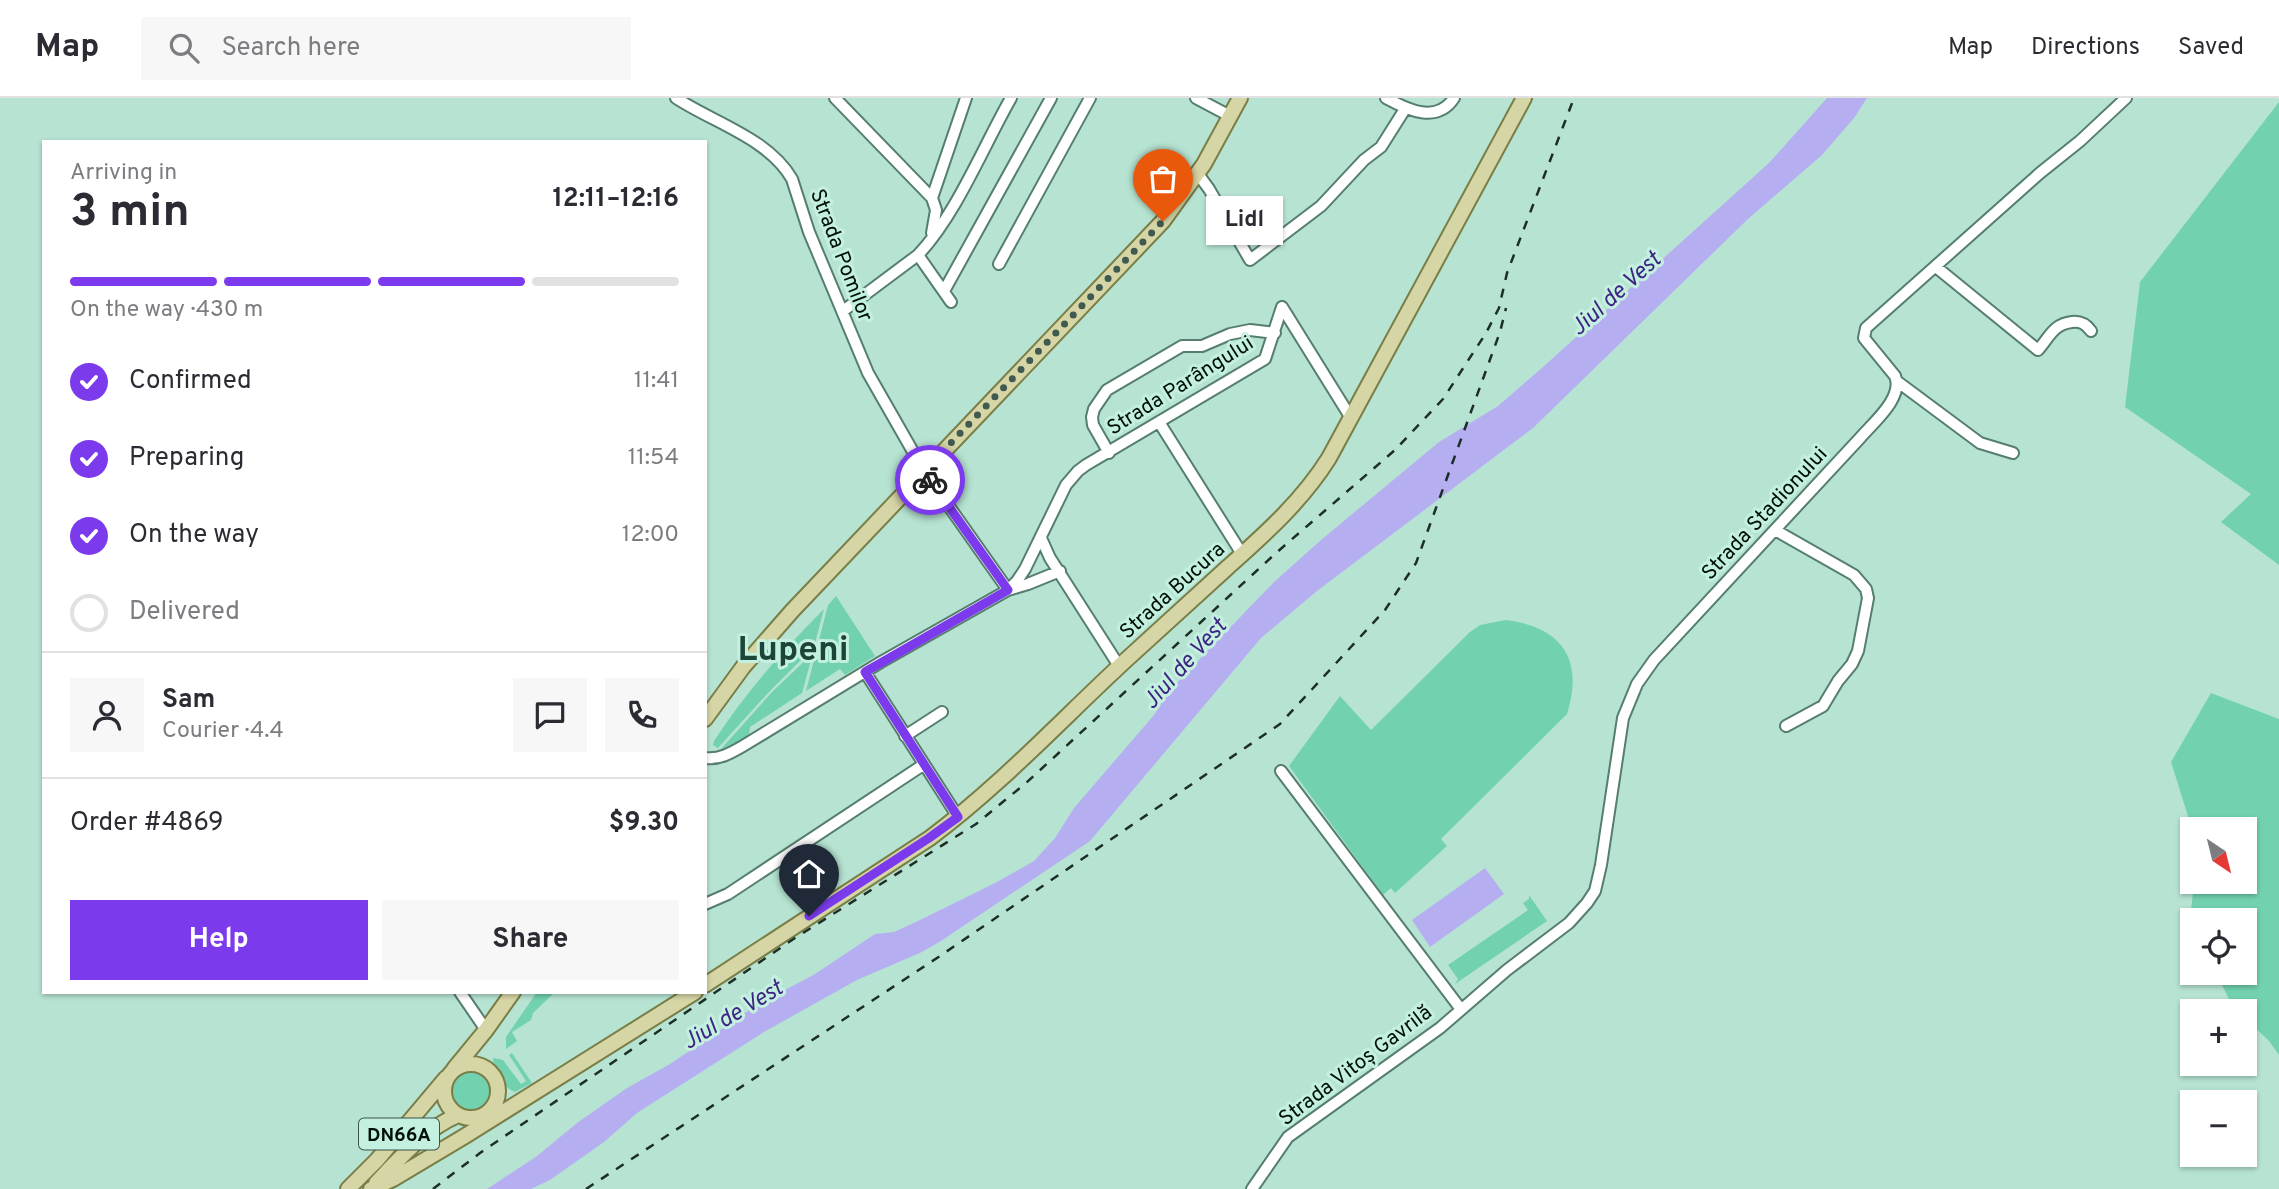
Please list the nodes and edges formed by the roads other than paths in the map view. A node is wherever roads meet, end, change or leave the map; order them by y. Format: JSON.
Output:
{"nodes":[{"id":1,"x":676,"y":98,"type":"edge"},
{"id":2,"x":835,"y":98,"type":"edge"},
{"id":3,"x":967,"y":98,"type":"edge"},
{"id":4,"x":1011,"y":98,"type":"edge"},
{"id":5,"x":1051,"y":98,"type":"edge"},
{"id":6,"x":1090,"y":98,"type":"edge"},
{"id":7,"x":1196,"y":98,"type":"edge"},
{"id":8,"x":1240,"y":98,"type":"edge"},
{"id":9,"x":1386,"y":98,"type":"edge"},
{"id":10,"x":1454,"y":98,"type":"edge"},
{"id":11,"x":1524,"y":98,"type":"edge"},
{"id":12,"x":2126,"y":98,"type":"edge"},
{"id":13,"x":1405,"y":108,"type":"junction"},
{"id":14,"x":1230,"y":116,"type":"junction"},
{"id":15,"x":1198,"y":174,"type":"junction"},
{"id":16,"x":932,"y":198,"type":"junction"},
{"id":17,"x":930,"y":242,"type":"junction"},
{"id":18,"x":918,"y":255,"type":"junction"},
{"id":19,"x":999,"y":264,"type":"dead end"},
{"id":20,"x":1936,"y":267,"type":"junction"},
{"id":21,"x":944,"y":291,"type":"junction"},
{"id":22,"x":951,"y":302,"type":"dead end"},
{"id":23,"x":843,"y":311,"type":"junction"},
{"id":24,"x":2091,"y":331,"type":"dead end"},
{"id":25,"x":1275,"y":333,"type":"junction"},
{"id":26,"x":1898,"y":382,"type":"junction"},
{"id":27,"x":1351,"y":418,"type":"junction"},
{"id":28,"x":1159,"y":422,"type":"junction"},
{"id":29,"x":1109,"y":453,"type":"junction"},
{"id":30,"x":2013,"y":453,"type":"dead end"},
{"id":31,"x":924,"y":471,"type":"junction"},
{"id":32,"x":1776,"y":530,"type":"junction"},
{"id":33,"x":1041,"y":538,"type":"junction"},
{"id":34,"x":1242,"y":554,"type":"junction"},
{"id":35,"x":1060,"y":572,"type":"junction"},
{"id":36,"x":1008,"y":590,"type":"junction"},
{"id":37,"x":1119,"y":666,"type":"junction"},
{"id":38,"x":865,"y":672,"type":"junction"},
{"id":39,"x":942,"y":712,"type":"dead end"},
{"id":40,"x":707,"y":716,"type":"edge"},
{"id":41,"x":1786,"y":726,"type":"dead end"},
{"id":42,"x":905,"y":736,"type":"junction"},
{"id":43,"x":707,"y":758,"type":"edge"},
{"id":44,"x":923,"y":765,"type":"junction"},
{"id":45,"x":1281,"y":771,"type":"dead end"},
{"id":46,"x":958,"y":817,"type":"junction"},
{"id":47,"x":707,"y":903,"type":"edge"},
{"id":48,"x":707,"y":984,"type":"edge"},
{"id":49,"x":461,"y":994,"type":"edge"},
{"id":50,"x":512,"y":994,"type":"edge"},
{"id":51,"x":692,"y":994,"type":"edge"},
{"id":52,"x":1460,"y":1008,"type":"junction"},
{"id":53,"x":486,"y":1030,"type":"junction"},
{"id":54,"x":487,"y":1069,"type":"junction"},
{"id":55,"x":450,"y":1074,"type":"junction"},
{"id":56,"x":497,"y":1084,"type":"junction"},
{"id":57,"x":529,"y":1097,"type":"junction"},
{"id":58,"x":490,"y":1110,"type":"junction"},
{"id":59,"x":458,"y":1115,"type":"junction"},
{"id":60,"x":348,"y":1189,"type":"edge"},
{"id":61,"x":371,"y":1189,"type":"edge"},
{"id":62,"x":1252,"y":1189,"type":"edge"}],
"edges":[{"from":1,"to":23,"type":"street","name":"Strada Pomilor"},
{"from":2,"to":16,"type":"street"},
{"from":3,"to":16,"type":"street"},
{"from":4,"to":17,"type":"street"},
{"from":5,"to":21,"type":"street"},
{"from":6,"to":19,"type":"street"},
{"from":7,"to":14,"type":"street"},
{"from":8,"to":14,"type":"main road"},
{"from":9,"to":13,"type":"street"},
{"from":10,"to":13,"type":"street"},
{"from":11,"to":27,"type":"main road","name":"Strada Bucura"},
{"from":12,"to":20,"type":"street"},
{"from":13,"to":15,"type":"street"},
{"from":14,"to":15,"type":"main road"},
{"from":15,"to":31,"type":"main road"},
{"from":16,"to":17,"type":"street"},
{"from":17,"to":18,"type":"street"},
{"from":18,"to":21,"type":"street"},
{"from":18,"to":23,"type":"street"},
{"from":20,"to":24,"type":"street"},
{"from":20,"to":26,"type":"street"},
{"from":21,"to":22,"type":"street"},
{"from":23,"to":31,"type":"street","name":"Strada Pomilor"},
{"from":25,"to":27,"type":"street","name":"Strada Parângului"},
{"from":25,"to":28,"type":"street","name":"Strada Parângului"},
{"from":25,"to":29,"type":"street"},
{"from":26,"to":30,"type":"street"},
{"from":26,"to":32,"type":"street","name":"Strada Stadionului"},
{"from":27,"to":34,"type":"main road","name":"Strada Bucura"},
{"from":28,"to":29,"type":"street","name":"Strada Parângului"},
{"from":28,"to":34,"type":"street"},
{"from":29,"to":33,"type":"street","name":"Strada Parângului"},
{"from":31,"to":36,"type":"street"},
{"from":31,"to":40,"type":"main road"},
{"from":32,"to":41,"type":"street"},
{"from":32,"to":52,"type":"street","name":"Strada Stadionului"},
{"from":33,"to":35,"type":"street"},
{"from":33,"to":36,"type":"street","name":"Strada Parângului"},
{"from":34,"to":37,"type":"main road","name":"Strada Bucura"},
{"from":35,"to":36,"type":"street","name":"Strada Parângului"},
{"from":35,"to":37,"type":"street"},
{"from":36,"to":38,"type":"street","name":"Strada Parângului"},
{"from":37,"to":46,"type":"main road","name":"Strada Bucura"},
{"from":38,"to":42,"type":"street"},
{"from":38,"to":43,"type":"street","name":"Strada Parângului"},
{"from":39,"to":42,"type":"street"},
{"from":42,"to":44,"type":"street"},
{"from":44,"to":46,"type":"street"},
{"from":44,"to":47,"type":"street"},
{"from":45,"to":52,"type":"street"},
{"from":46,"to":48,"type":"main road","name":"Strada Bucura"},
{"from":49,"to":53,"type":"street"},
{"from":50,"to":53,"type":"main road","number":"DN66A"},
{"from":51,"to":57,"type":"main road"},
{"from":52,"to":62,"type":"street","name":"Strada Vitoș Gavrilă"},
{"from":53,"to":54,"type":"main road"},
{"from":53,"to":55,"type":"main road","number":"DN66A"},
{"from":54,"to":55,"type":"main road"},
{"from":54,"to":56,"type":"main road"},
{"from":55,"to":59,"type":"main road"},
{"from":55,"to":60,"type":"main road","number":"DN66A"},
{"from":56,"to":57,"type":"main road"},
{"from":56,"to":58,"type":"main road"},
{"from":57,"to":58,"type":"main road"},
{"from":57,"to":61,"type":"main road"},
{"from":58,"to":59,"type":"main road"},
{"from":59,"to":61,"type":"main road","number":"DN66A"}]}
